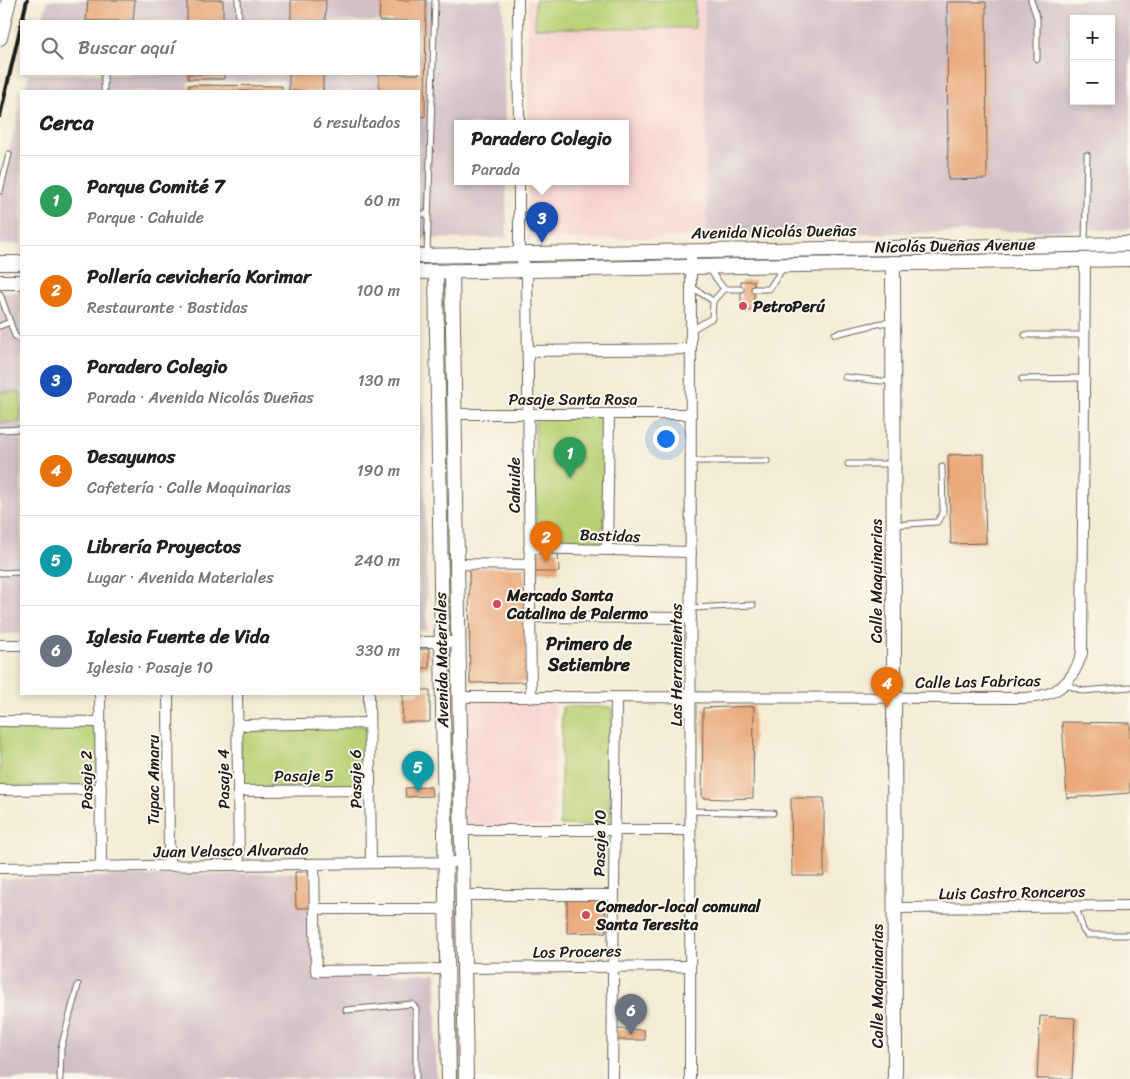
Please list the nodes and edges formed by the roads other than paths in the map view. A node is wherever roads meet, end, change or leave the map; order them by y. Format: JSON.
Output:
{"nodes":[{"id":1,"x":9,"y":0,"type":"edge"},
{"id":2,"x":238,"y":0,"type":"edge"},
{"id":3,"x":435,"y":0,"type":"edge"},
{"id":4,"x":518,"y":0,"type":"edge"},
{"id":5,"x":1032,"y":0,"type":"edge"},
{"id":6,"x":238,"y":20,"type":"edge"},
{"id":7,"x":1,"y":31,"type":"edge"},
{"id":8,"x":1037,"y":59,"type":"dead end"},
{"id":9,"x":104,"y":75,"type":"edge"},
{"id":10,"x":104,"y":90,"type":"edge"},
{"id":11,"x":518,"y":120,"type":"edge"},
{"id":12,"x":9,"y":154,"type":"dead end"},
{"id":13,"x":1087,"y":155,"type":"dead end"},
{"id":14,"x":519,"y":185,"type":"edge"},
{"id":15,"x":0,"y":191,"type":"edge"},
{"id":16,"x":420,"y":214,"type":"edge"},
{"id":17,"x":428,"y":214,"type":"junction"},
{"id":18,"x":1130,"y":244,"type":"edge"},
{"id":19,"x":1085,"y":245,"type":"junction"},
{"id":20,"x":795,"y":248,"type":"junction"},
{"id":21,"x":691,"y":250,"type":"junction"},
{"id":22,"x":519,"y":254,"type":"junction"},
{"id":23,"x":423,"y":256,"type":"edge"},
{"id":24,"x":1085,"y":260,"type":"junction"},
{"id":25,"x":1130,"y":260,"type":"edge"},
{"id":26,"x":0,"y":263,"type":"edge"},
{"id":27,"x":20,"y":263,"type":"edge"},
{"id":28,"x":893,"y":263,"type":"junction"},
{"id":29,"x":791,"y":264,"type":"junction"},
{"id":30,"x":707,"y":266,"type":"junction"},
{"id":31,"x":691,"y":267,"type":"junction"},
{"id":32,"x":452,"y":271,"type":"junction"},
{"id":33,"x":527,"y":271,"type":"junction"},
{"id":34,"x":420,"y":272,"type":"edge"},
{"id":35,"x":436,"y":272,"type":"junction"},
{"id":36,"x":0,"y":282,"type":"edge"},
{"id":37,"x":20,"y":282,"type":"edge"},
{"id":38,"x":691,"y":286,"type":"junction"},
{"id":39,"x":724,"y":289,"type":"junction"},
{"id":40,"x":741,"y":289,"type":"dead end"},
{"id":41,"x":754,"y":289,"type":"dead end"},
{"id":42,"x":0,"y":294,"type":"edge"},
{"id":43,"x":713,"y":301,"type":"junction"},
{"id":44,"x":10,"y":322,"type":"junction"},
{"id":45,"x":893,"y":322,"type":"junction"},
{"id":46,"x":0,"y":326,"type":"edge"},
{"id":47,"x":691,"y":330,"type":"junction"},
{"id":48,"x":835,"y":334,"type":"dead end"},
{"id":49,"x":1025,"y":335,"type":"dead end"},
{"id":50,"x":1084,"y":335,"type":"junction"},
{"id":51,"x":20,"y":339,"type":"edge"},
{"id":52,"x":691,"y":350,"type":"junction"},
{"id":53,"x":528,"y":351,"type":"junction"},
{"id":54,"x":845,"y":377,"type":"dead end"},
{"id":55,"x":1084,"y":378,"type":"junction"},
{"id":56,"x":1022,"y":379,"type":"dead end"},
{"id":57,"x":893,"y":380,"type":"junction"},
{"id":58,"x":528,"y":413,"type":"junction"},
{"id":59,"x":454,"y":414,"type":"junction"},
{"id":60,"x":609,"y":414,"type":"junction"},
{"id":61,"x":691,"y":414,"type":"junction"},
{"id":62,"x":20,"y":429,"type":"edge"},
{"id":63,"x":0,"y":430,"type":"edge"},
{"id":64,"x":767,"y":460,"type":"dead end"},
{"id":65,"x":691,"y":461,"type":"junction"},
{"id":66,"x":848,"y":464,"type":"dead end"},
{"id":67,"x":894,"y":464,"type":"junction"},
{"id":68,"x":942,"y":467,"type":"dead end"},
{"id":69,"x":894,"y":525,"type":"junction"},
{"id":70,"x":529,"y":548,"type":"junction"},
{"id":71,"x":607,"y":549,"type":"junction"},
{"id":72,"x":691,"y":552,"type":"junction"},
{"id":73,"x":457,"y":564,"type":"junction"},
{"id":74,"x":530,"y":565,"type":"junction"},
{"id":75,"x":20,"y":572,"type":"edge"},
{"id":76,"x":0,"y":573,"type":"edge"},
{"id":77,"x":753,"y":605,"type":"dead end"},
{"id":78,"x":691,"y":613,"type":"junction"},
{"id":79,"x":530,"y":618,"type":"junction"},
{"id":80,"x":420,"y":642,"type":"edge"},
{"id":81,"x":442,"y":642,"type":"junction"},
{"id":82,"x":458,"y":642,"type":"junction"},
{"id":83,"x":0,"y":645,"type":"edge"},
{"id":84,"x":20,"y":645,"type":"edge"},
{"id":85,"x":1065,"y":684,"type":"junction"},
{"id":86,"x":1130,"y":687,"type":"edge"},
{"id":87,"x":100,"y":695,"type":"edge"},
{"id":88,"x":168,"y":695,"type":"edge"},
{"id":89,"x":237,"y":695,"type":"edge"},
{"id":90,"x":369,"y":695,"type":"edge"},
{"id":91,"x":459,"y":697,"type":"junction"},
{"id":92,"x":531,"y":698,"type":"junction"},
{"id":93,"x":616,"y":698,"type":"junction"},
{"id":94,"x":691,"y":698,"type":"junction"},
{"id":95,"x":894,"y":698,"type":"junction"},
{"id":96,"x":0,"y":721,"type":"edge"},
{"id":97,"x":100,"y":722,"type":"junction"},
{"id":98,"x":369,"y":723,"type":"junction"},
{"id":99,"x":238,"y":725,"type":"junction"},
{"id":100,"x":101,"y":789,"type":"junction"},
{"id":101,"x":0,"y":790,"type":"edge"},
{"id":102,"x":370,"y":790,"type":"junction"},
{"id":103,"x":238,"y":791,"type":"junction"},
{"id":104,"x":690,"y":811,"type":"junction"},
{"id":105,"x":773,"y":813,"type":"dead end"},
{"id":106,"x":462,"y":830,"type":"junction"},
{"id":107,"x":614,"y":830,"type":"junction"},
{"id":108,"x":690,"y":830,"type":"junction"},
{"id":109,"x":445,"y":862,"type":"junction"},
{"id":110,"x":462,"y":862,"type":"junction"},
{"id":111,"x":371,"y":863,"type":"junction"},
{"id":112,"x":314,"y":864,"type":"junction"},
{"id":113,"x":239,"y":865,"type":"junction"},
{"id":114,"x":169,"y":866,"type":"junction"},
{"id":115,"x":101,"y":867,"type":"junction"},
{"id":116,"x":0,"y":868,"type":"edge"},
{"id":117,"x":463,"y":895,"type":"junction"},
{"id":118,"x":614,"y":895,"type":"junction"},
{"id":119,"x":1130,"y":906,"type":"edge"},
{"id":120,"x":1076,"y":907,"type":"junction"},
{"id":121,"x":895,"y":908,"type":"junction"},
{"id":122,"x":315,"y":909,"type":"junction"},
{"id":123,"x":446,"y":909,"type":"junction"},
{"id":124,"x":1130,"y":935,"type":"edge"},
{"id":125,"x":613,"y":966,"type":"junction"},
{"id":126,"x":690,"y":966,"type":"junction"},
{"id":127,"x":464,"y":968,"type":"junction"},
{"id":128,"x":447,"y":969,"type":"junction"},
{"id":129,"x":78,"y":985,"type":"dead end"},
{"id":130,"x":346,"y":1010,"type":"dead end"},
{"id":131,"x":60,"y":1079,"type":"edge"},
{"id":132,"x":416,"y":1079,"type":"edge"},
{"id":133,"x":449,"y":1079,"type":"edge"},
{"id":134,"x":466,"y":1079,"type":"edge"},
{"id":135,"x":612,"y":1079,"type":"edge"},
{"id":136,"x":690,"y":1079,"type":"edge"},
{"id":137,"x":895,"y":1079,"type":"edge"}],
"edges":[{"from":1,"to":7,"type":"street"},
{"from":2,"to":6,"type":"lane"},
{"from":3,"to":17,"type":"lane"},
{"from":4,"to":11,"type":"street"},
{"from":5,"to":8,"type":"lane"},
{"from":9,"to":10,"type":"lane"},
{"from":12,"to":15,"type":"lane"},
{"from":13,"to":19,"type":"lane"},
{"from":14,"to":22,"type":"street"},
{"from":16,"to":17,"type":"lane"},
{"from":17,"to":23,"type":"lane"},
{"from":18,"to":19,"type":"street","name":"Avenida Nicolás Dueñas"},
{"from":19,"to":20,"type":"street","name":"Avenida Nicolás Dueñas"},
{"from":20,"to":21,"type":"street","name":"Avenida Nicolás Dueñas"},
{"from":20,"to":29,"type":"street"},
{"from":21,"to":22,"type":"street","name":"Avenida Nicolás Dueñas"},
{"from":21,"to":31,"type":"street","name":"Las Herramientas"},
{"from":22,"to":23,"type":"street","name":"Avenida Nicolás Dueñas"},
{"from":22,"to":33,"type":"street"},
{"from":24,"to":25,"type":"street","name":"Nicolás Dueñas Avenue"},
{"from":24,"to":28,"type":"street","name":"Nicolás Dueñas Avenue"},
{"from":24,"to":50,"type":"street","name":"Calle Las Fabricas"},
{"from":26,"to":27,"type":"street"},
{"from":28,"to":29,"type":"street","name":"Nicolás Dueñas Avenue"},
{"from":28,"to":45,"type":"street","name":"Calle Maquinarias"},
{"from":29,"to":30,"type":"street","name":"Nicolás Dueñas Avenue"},
{"from":29,"to":41,"type":"lane"},
{"from":30,"to":31,"type":"street","name":"Nicolás Dueñas Avenue"},
{"from":30,"to":39,"type":"lane"},
{"from":31,"to":33,"type":"street"},
{"from":31,"to":38,"type":"street","name":"Las Herramientas"},
{"from":32,"to":33,"type":"street"},
{"from":32,"to":35,"type":"street"},
{"from":32,"to":59,"type":"street","name":"Avenida Materiales"},
{"from":33,"to":53,"type":"street","name":"Cahuide"},
{"from":34,"to":35,"type":"street"},
{"from":35,"to":81,"type":"street","name":"Avenida Materiales"},
{"from":36,"to":37,"type":"street"},
{"from":38,"to":43,"type":"lane"},
{"from":38,"to":47,"type":"street","name":"Las Herramientas"},
{"from":39,"to":40,"type":"lane"},
{"from":39,"to":43,"type":"lane"},
{"from":42,"to":44,"type":"lane"},
{"from":43,"to":47,"type":"lane"},
{"from":44,"to":46,"type":"lane"},
{"from":44,"to":51,"type":"lane"},
{"from":45,"to":48,"type":"lane"},
{"from":45,"to":57,"type":"street","name":"Calle Maquinarias"},
{"from":47,"to":52,"type":"street","name":"Las Herramientas"},
{"from":49,"to":50,"type":"lane"},
{"from":50,"to":55,"type":"street","name":"Calle Las Fabricas"},
{"from":52,"to":53,"type":"street"},
{"from":52,"to":61,"type":"street","name":"Las Herramientas"},
{"from":53,"to":58,"type":"street","name":"Cahuide"},
{"from":54,"to":57,"type":"lane"},
{"from":55,"to":56,"type":"lane"},
{"from":55,"to":85,"type":"street","name":"Calle Las Fabricas"},
{"from":57,"to":67,"type":"street","name":"Calle Maquinarias"},
{"from":58,"to":59,"type":"street","name":"Pasaje Santa Rosa"},
{"from":58,"to":60,"type":"street","name":"Pasaje Santa Rosa"},
{"from":58,"to":70,"type":"street","name":"Cahuide"},
{"from":59,"to":73,"type":"street","name":"Avenida Materiales"},
{"from":60,"to":61,"type":"street","name":"Pasaje Santa Rosa"},
{"from":60,"to":71,"type":"street"},
{"from":61,"to":65,"type":"street","name":"Las Herramientas"},
{"from":62,"to":63,"type":"lane"},
{"from":64,"to":65,"type":"lane"},
{"from":65,"to":72,"type":"street","name":"Las Herramientas"},
{"from":66,"to":67,"type":"lane"},
{"from":67,"to":69,"type":"street","name":"Calle Maquinarias"},
{"from":68,"to":69,"type":"lane"},
{"from":69,"to":95,"type":"street","name":"Calle Maquinarias"},
{"from":70,"to":71,"type":"street","name":"Bastidas"},
{"from":70,"to":74,"type":"street","name":"Cahuide"},
{"from":71,"to":72,"type":"street","name":"Bastidas"},
{"from":72,"to":78,"type":"street","name":"Las Herramientas"},
{"from":73,"to":74,"type":"street"},
{"from":73,"to":82,"type":"street","name":"Avenida Materiales"},
{"from":74,"to":79,"type":"street","name":"Cahuide"},
{"from":75,"to":76,"type":"lane"},
{"from":77,"to":78,"type":"lane"},
{"from":78,"to":79,"type":"street"},
{"from":78,"to":94,"type":"street","name":"Las Herramientas"},
{"from":79,"to":92,"type":"street","name":"Cahuide"},
{"from":80,"to":81,"type":"street"},
{"from":81,"to":82,"type":"street"},
{"from":81,"to":109,"type":"street","name":"Avenida Materiales"},
{"from":82,"to":91,"type":"street","name":"Avenida Materiales"},
{"from":83,"to":84,"type":"street"},
{"from":85,"to":86,"type":"lane"},
{"from":85,"to":95,"type":"street","name":"Calle Las Fabricas"},
{"from":87,"to":97,"type":"street","name":"Pasaje 2"},
{"from":88,"to":114,"type":"street","name":"Tupac Amaru"},
{"from":89,"to":99,"type":"street","name":"Pasaje 4"},
{"from":90,"to":98,"type":"street","name":"Pasaje 6"},
{"from":91,"to":92,"type":"street","name":"Calle Las Fabricas"},
{"from":91,"to":106,"type":"street","name":"Avenida Materiales"},
{"from":92,"to":93,"type":"street","name":"Calle Las Fabricas"},
{"from":93,"to":94,"type":"street","name":"Calle Las Fabricas"},
{"from":93,"to":107,"type":"street","name":"Pasaje 10"},
{"from":94,"to":95,"type":"street","name":"Calle Las Fabricas"},
{"from":94,"to":104,"type":"street","name":"Las Herramientas"},
{"from":95,"to":121,"type":"street","name":"Calle Maquinarias"},
{"from":96,"to":97,"type":"street"},
{"from":97,"to":100,"type":"street","name":"Pasaje 2"},
{"from":98,"to":99,"type":"street"},
{"from":98,"to":102,"type":"street","name":"Pasaje 6"},
{"from":99,"to":103,"type":"street","name":"Pasaje 4"},
{"from":100,"to":101,"type":"street"},
{"from":100,"to":115,"type":"street","name":"Pasaje 2"},
{"from":102,"to":103,"type":"street","name":"Pasaje 5"},
{"from":102,"to":111,"type":"street","name":"Pasaje 6"},
{"from":103,"to":113,"type":"street","name":"Pasaje 4"},
{"from":104,"to":105,"type":"lane"},
{"from":104,"to":108,"type":"street","name":"Las Herramientas"},
{"from":106,"to":107,"type":"street"},
{"from":106,"to":110,"type":"street","name":"Avenida Materiales"},
{"from":107,"to":108,"type":"street"},
{"from":107,"to":118,"type":"street","name":"Pasaje 10"},
{"from":108,"to":126,"type":"street","name":"Las Herramientas"},
{"from":109,"to":110,"type":"street","name":"Juan Velasco Alvarado"},
{"from":109,"to":111,"type":"street","name":"Juan Velasco Alvarado"},
{"from":109,"to":123,"type":"street","name":"Avenida Materiales"},
{"from":110,"to":117,"type":"street","name":"Avenida Materiales"},
{"from":111,"to":112,"type":"street","name":"Juan Velasco Alvarado"},
{"from":112,"to":113,"type":"street","name":"Juan Velasco Alvarado"},
{"from":112,"to":122,"type":"street"},
{"from":113,"to":114,"type":"street","name":"Juan Velasco Alvarado"},
{"from":114,"to":115,"type":"street","name":"Juan Velasco Alvarado"},
{"from":115,"to":116,"type":"street","name":"Juan Velasco Alvarado"},
{"from":117,"to":118,"type":"street"},
{"from":117,"to":127,"type":"street","name":"Avenida Materiales"},
{"from":118,"to":125,"type":"street","name":"Pasaje 10"},
{"from":119,"to":120,"type":"street","name":"Luis Castro Ronceros"},
{"from":120,"to":121,"type":"street","name":"Luis Castro Ronceros"},
{"from":120,"to":124,"type":"lane"},
{"from":121,"to":137,"type":"street","name":"Calle Maquinarias"},
{"from":122,"to":123,"type":"street"},
{"from":122,"to":128,"type":"street"},
{"from":123,"to":128,"type":"street","name":"Avenida Materiales"},
{"from":125,"to":126,"type":"street","name":"Los Proceres"},
{"from":125,"to":127,"type":"street","name":"Los Proceres"},
{"from":125,"to":135,"type":"street","name":"Pasaje 10"},
{"from":126,"to":136,"type":"street","name":"Las Herramientas"},
{"from":127,"to":134,"type":"street","name":"Avenida Materiales"},
{"from":128,"to":133,"type":"street","name":"Avenida Materiales"},
{"from":129,"to":131,"type":"lane"},
{"from":130,"to":132,"type":"lane"}]}
